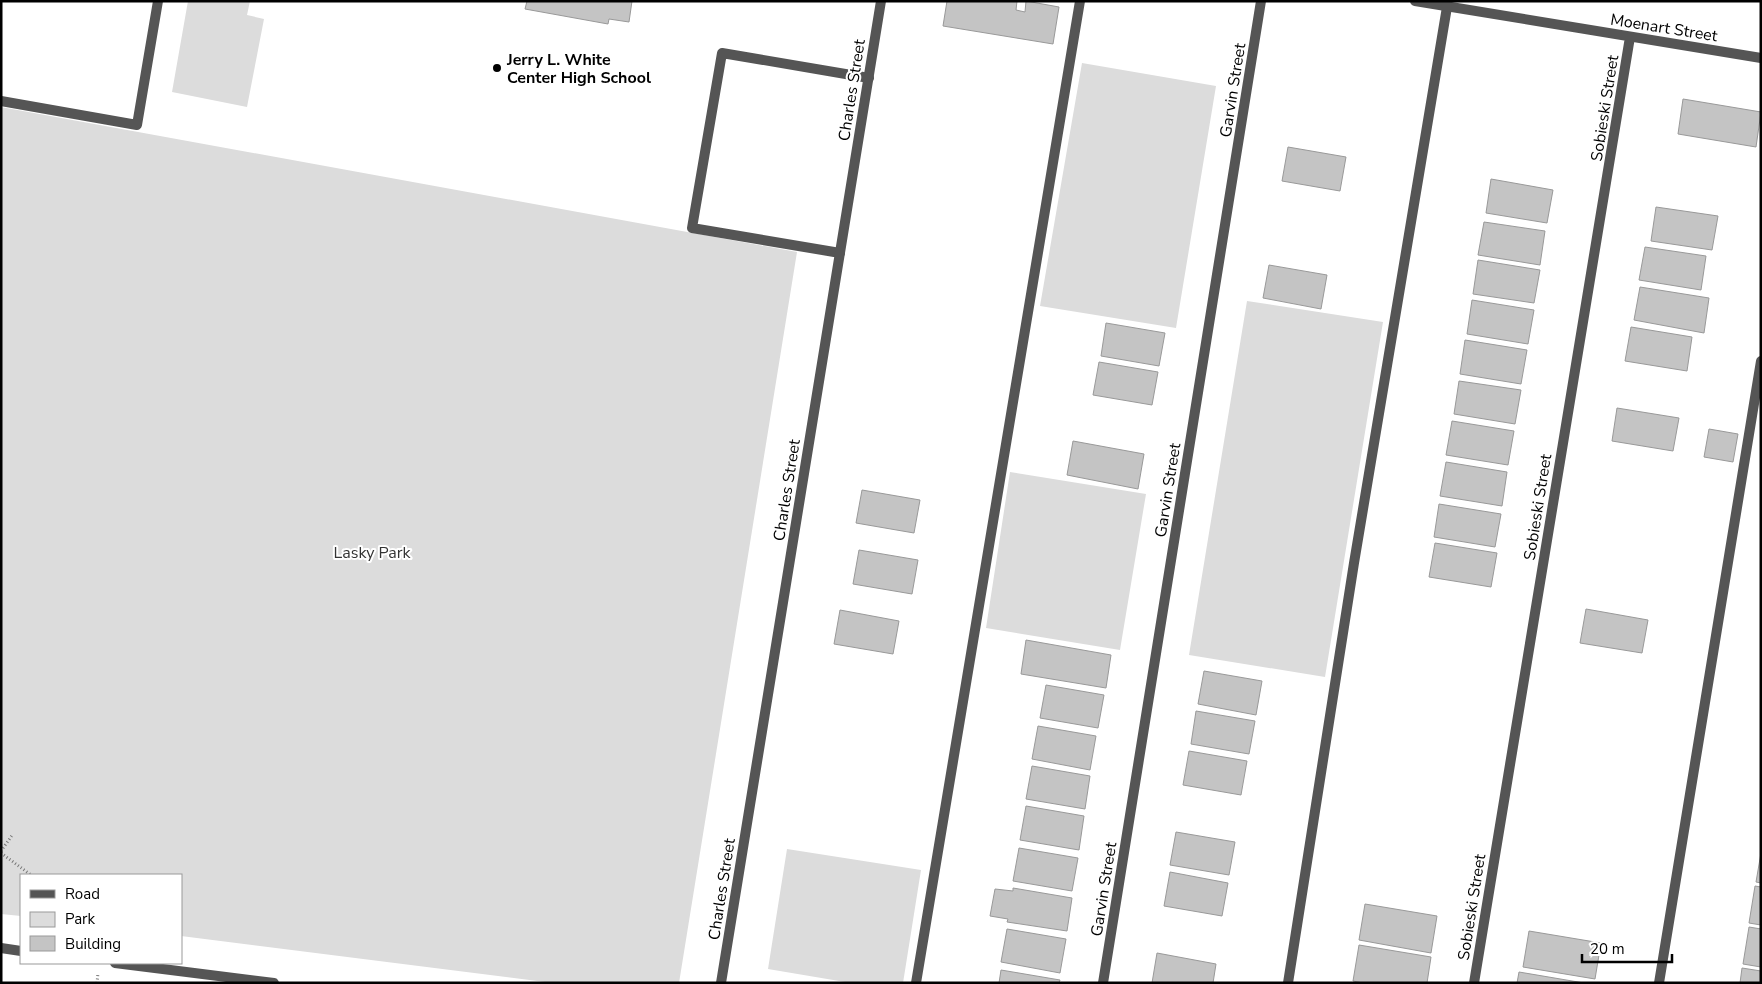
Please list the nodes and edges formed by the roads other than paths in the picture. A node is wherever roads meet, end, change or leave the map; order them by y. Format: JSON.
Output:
{"nodes":[{"id":1,"x":158,"y":1,"type":"edge"},
{"id":2,"x":881,"y":1,"type":"edge"},
{"id":3,"x":1080,"y":1,"type":"edge"},
{"id":4,"x":1262,"y":1,"type":"edge"},
{"id":5,"x":1415,"y":1,"type":"edge"},
{"id":6,"x":1447,"y":6,"type":"junction"},
{"id":7,"x":1630,"y":36,"type":"junction"},
{"id":8,"x":1761,"y":58,"type":"edge"},
{"id":9,"x":868,"y":78,"type":"junction"},
{"id":10,"x":1,"y":100,"type":"edge"},
{"id":11,"x":840,"y":253,"type":"junction"},
{"id":12,"x":1761,"y":361,"type":"edge"},
{"id":13,"x":1,"y":948,"type":"edge"},
{"id":14,"x":20,"y":951,"type":"edge"},
{"id":15,"x":123,"y":964,"type":"edge"},
{"id":16,"x":274,"y":983,"type":"edge"},
{"id":17,"x":721,"y":983,"type":"edge"},
{"id":18,"x":916,"y":983,"type":"edge"},
{"id":19,"x":1103,"y":983,"type":"edge"},
{"id":20,"x":1288,"y":983,"type":"edge"},
{"id":21,"x":1474,"y":983,"type":"edge"},
{"id":22,"x":1659,"y":983,"type":"edge"}],
"edges":[{"from":1,"to":10,"type":"street"},
{"from":2,"to":9,"type":"street","name":"Charles Street"},
{"from":3,"to":18,"type":"street"},
{"from":4,"to":19,"type":"street","name":"Garvin Street"},
{"from":5,"to":6,"type":"street","name":"Moenart Street"},
{"from":6,"to":7,"type":"street","name":"Moenart Street"},
{"from":6,"to":20,"type":"street"},
{"from":7,"to":8,"type":"street","name":"Moenart Street"},
{"from":7,"to":21,"type":"street","name":"Sobieski Street"},
{"from":9,"to":11,"type":"street","name":"Charles Street"},
{"from":9,"to":11,"type":"street"},
{"from":11,"to":17,"type":"street","name":"Charles Street"},
{"from":12,"to":22,"type":"street"},
{"from":13,"to":14,"type":"street"},
{"from":15,"to":16,"type":"street"}]}
